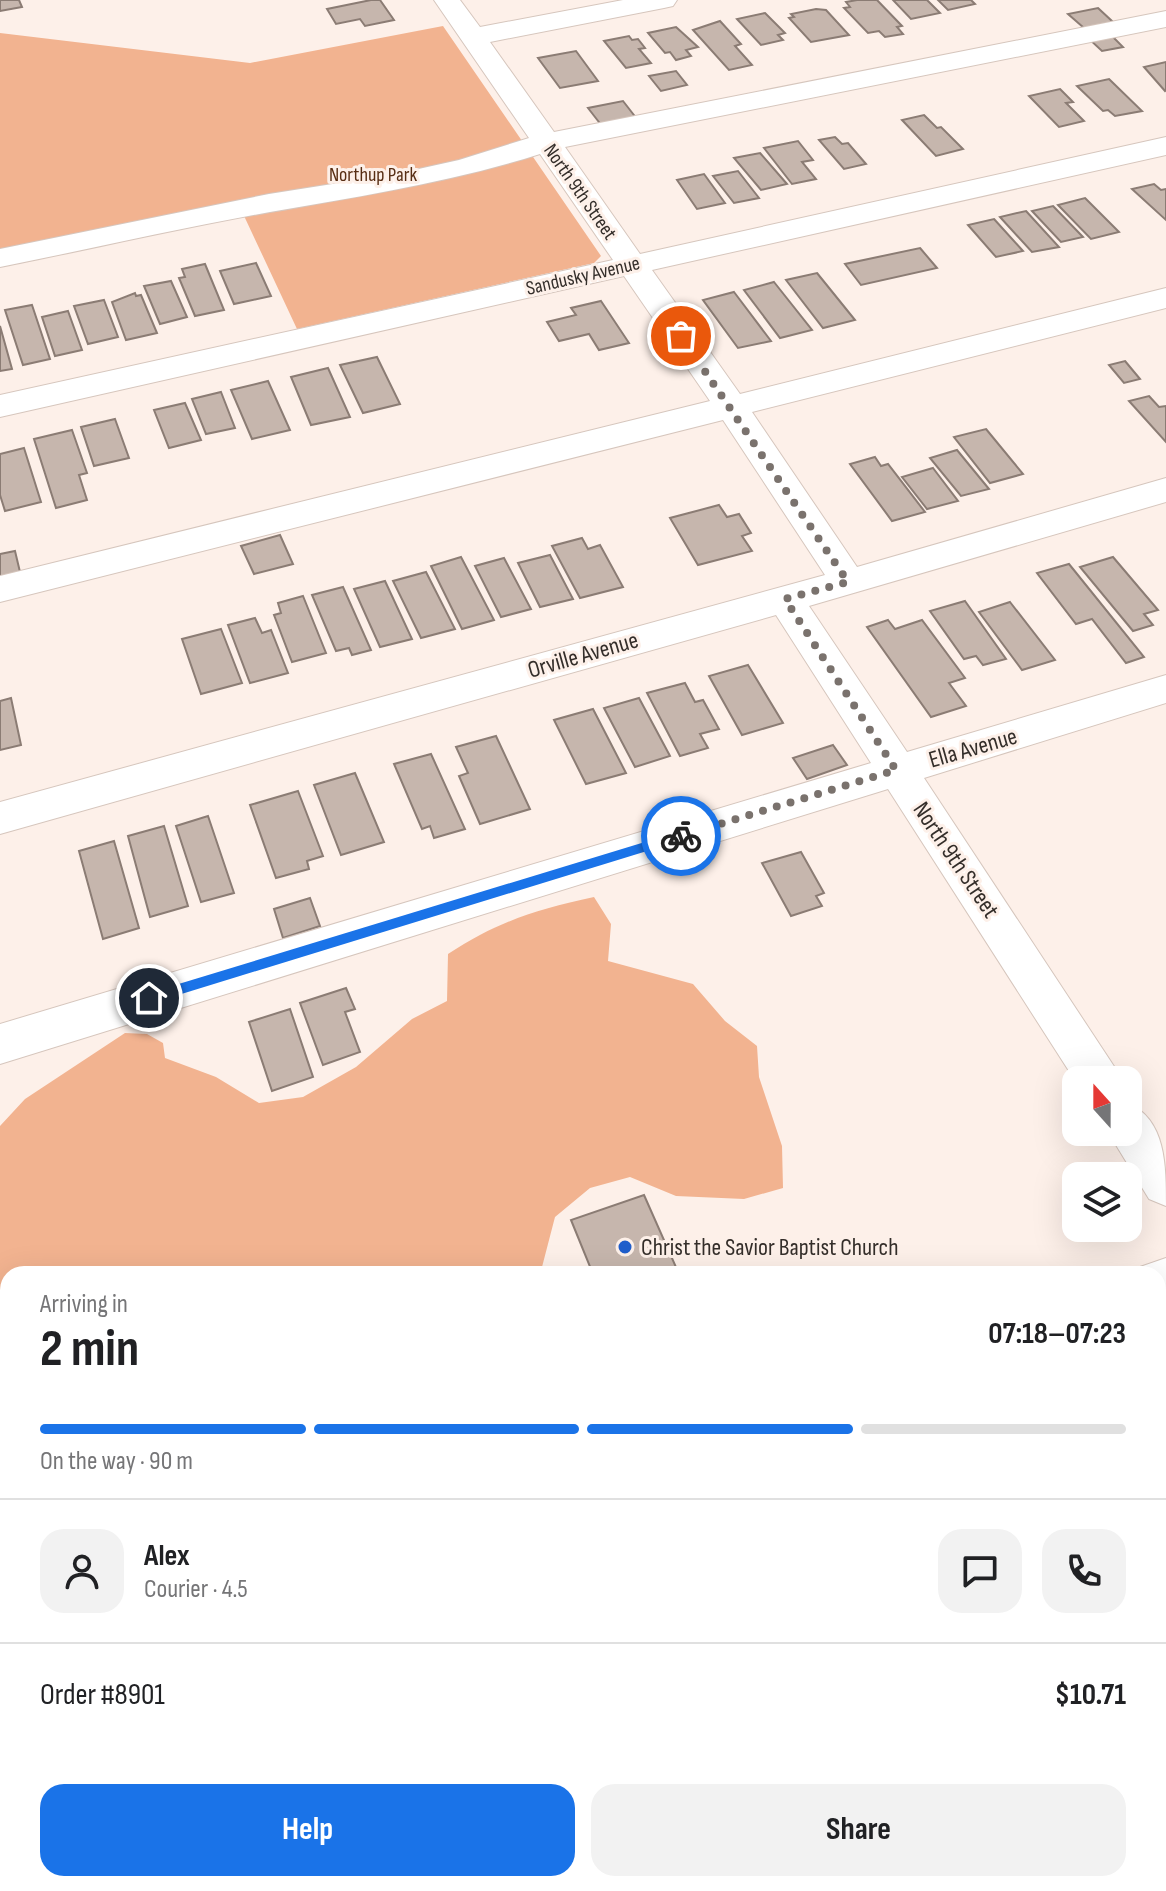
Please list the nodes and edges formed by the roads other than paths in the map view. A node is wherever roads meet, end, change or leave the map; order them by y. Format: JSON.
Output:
{"nodes":[{"id":1,"x":447,"y":0,"type":"edge"},
{"id":2,"x":664,"y":0,"type":"edge"},
{"id":3,"x":1166,"y":19,"type":"edge"},
{"id":4,"x":473,"y":37,"type":"junction"},
{"id":5,"x":546,"y":142,"type":"junction"},
{"id":6,"x":1166,"y":146,"type":"edge"},
{"id":7,"x":0,"y":258,"type":"edge"},
{"id":8,"x":631,"y":265,"type":"junction"},
{"id":9,"x":1166,"y":298,"type":"edge"},
{"id":10,"x":0,"y":406,"type":"edge"},
{"id":11,"x":731,"y":406,"type":"junction"},
{"id":12,"x":1166,"y":490,"type":"edge"},
{"id":13,"x":848,"y":582,"type":"junction"},
{"id":14,"x":0,"y":589,"type":"edge"},
{"id":15,"x":785,"y":599,"type":"junction"},
{"id":16,"x":1166,"y":689,"type":"edge"},
{"id":17,"x":896,"y":770,"type":"junction"},
{"id":18,"x":0,"y":818,"type":"edge"},
{"id":19,"x":0,"y":1044,"type":"edge"},
{"id":20,"x":1091,"y":1066,"type":"edge"},
{"id":21,"x":1142,"y":1146,"type":"edge"},
{"id":22,"x":1166,"y":1184,"type":"edge"}],
"edges":[{"from":1,"to":4,"type":"street","name":"North 9th Street"},
{"from":2,"to":4,"type":"street"},
{"from":3,"to":5,"type":"street"},
{"from":4,"to":5,"type":"street","name":"North 9th Street"},
{"from":5,"to":7,"type":"street"},
{"from":5,"to":8,"type":"street","name":"North 9th Street"},
{"from":6,"to":8,"type":"street","name":"Sandusky Avenue"},
{"from":8,"to":10,"type":"street","name":"Sandusky Avenue"},
{"from":8,"to":11,"type":"street","name":"North 9th Street"},
{"from":9,"to":11,"type":"street"},
{"from":11,"to":13,"type":"street","name":"North 9th Street"},
{"from":11,"to":14,"type":"street"},
{"from":12,"to":13,"type":"street","name":"Orville Avenue"},
{"from":13,"to":15,"type":"street","name":"Orville Avenue"},
{"from":15,"to":17,"type":"street","name":"North 9th Street"},
{"from":15,"to":18,"type":"street","name":"Orville Avenue"},
{"from":16,"to":17,"type":"street","name":"Ella Avenue"},
{"from":17,"to":19,"type":"street","name":"Ella Avenue"},
{"from":17,"to":20,"type":"street","name":"North 9th Street"},
{"from":21,"to":22,"type":"street"}]}
